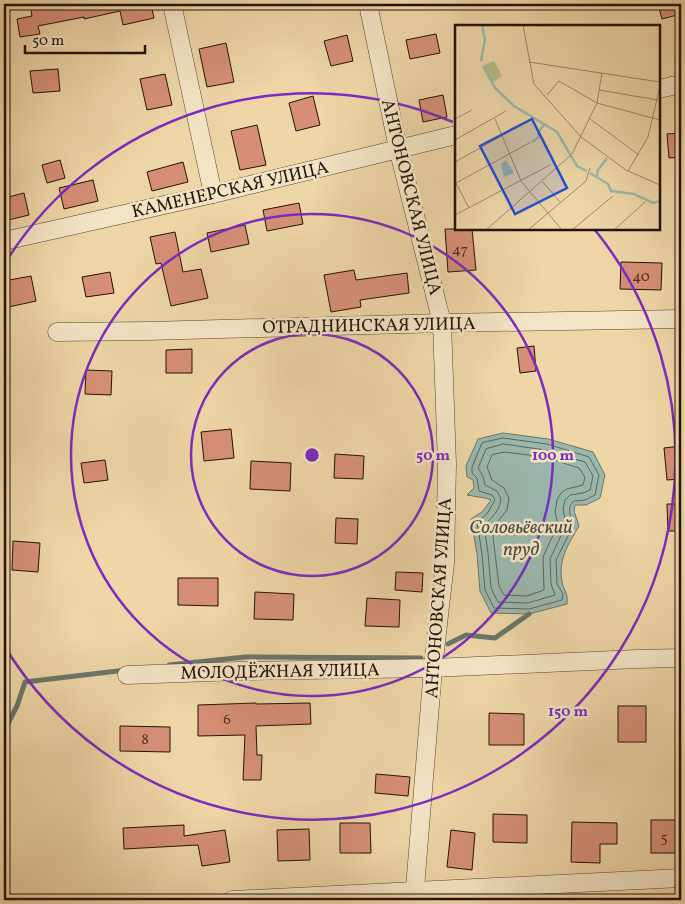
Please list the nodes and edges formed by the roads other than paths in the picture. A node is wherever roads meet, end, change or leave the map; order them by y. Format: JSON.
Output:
{"nodes":[{"id":1,"x":172,"y":4,"type":"edge"},
{"id":2,"x":368,"y":4,"type":"edge"},
{"id":3,"x":681,"y":84,"type":"edge"},
{"id":4,"x":660,"y":90,"type":"edge"},
{"id":5,"x":455,"y":135,"type":"edge"},
{"id":6,"x":398,"y":148,"type":"junction"},
{"id":7,"x":213,"y":194,"type":"junction"},
{"id":8,"x":4,"y":240,"type":"edge"},
{"id":9,"x":681,"y":319,"type":"edge"},
{"id":10,"x":442,"y":323,"type":"junction"},
{"id":11,"x":57,"y":332,"type":"dead end"},
{"id":12,"x":681,"y":658,"type":"edge"},
{"id":13,"x":433,"y":668,"type":"junction"},
{"id":14,"x":127,"y":675,"type":"dead end"},
{"id":15,"x":681,"y":878,"type":"edge"},
{"id":16,"x":415,"y":896,"type":"edge"},
{"id":17,"x":232,"y":900,"type":"edge"}],
"edges":[{"from":1,"to":7,"type":"street"},
{"from":2,"to":6,"type":"street","name":"АНТОНОВСКАЯ УЛИЦА"},
{"from":3,"to":4,"type":"street"},
{"from":5,"to":6,"type":"street","name":"КАМЕНЕРСКАЯ УЛИЦА"},
{"from":6,"to":7,"type":"street","name":"КАМЕНЕРСКАЯ УЛИЦА"},
{"from":6,"to":10,"type":"street","name":"АНТОНОВСКАЯ УЛИЦА"},
{"from":7,"to":8,"type":"street","name":"КАМЕНЕРСКАЯ УЛИЦА"},
{"from":9,"to":10,"type":"street","name":"ОТРАДНИНСКАЯ УЛИЦА"},
{"from":10,"to":11,"type":"street","name":"ОТРАДНИНСКАЯ УЛИЦА"},
{"from":10,"to":13,"type":"street","name":"АНТОНОВСКАЯ УЛИЦА"},
{"from":12,"to":13,"type":"street","name":"МОЛОДЁЖНАЯ УЛИЦА"},
{"from":13,"to":14,"type":"street","name":"МОЛОДЁЖНАЯ УЛИЦА"},
{"from":13,"to":16,"type":"street","name":"АНТОНОВСКАЯ УЛИЦА"},
{"from":15,"to":16,"type":"street"},
{"from":16,"to":17,"type":"street"}]}
